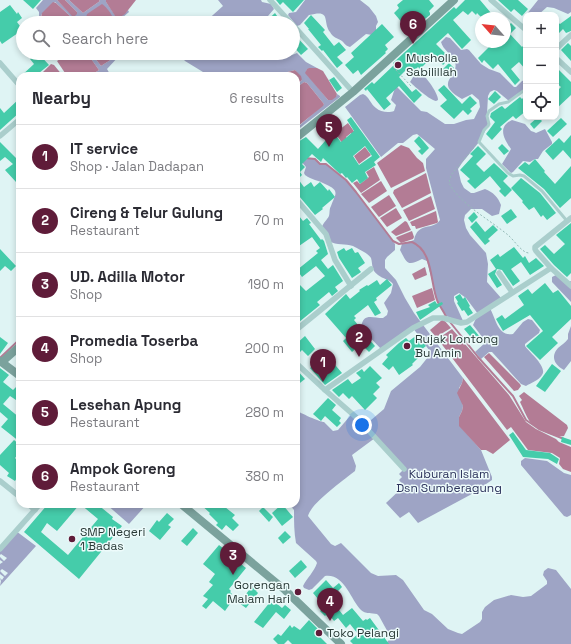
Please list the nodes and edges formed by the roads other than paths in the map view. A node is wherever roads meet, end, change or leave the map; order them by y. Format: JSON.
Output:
{"nodes":[{"id":1,"x":270,"y":0,"type":"edge"},
{"id":2,"x":454,"y":0,"type":"edge"},
{"id":3,"x":491,"y":0,"type":"edge"},
{"id":4,"x":285,"y":16,"type":"edge"},
{"id":5,"x":523,"y":27,"type":"edge"},
{"id":6,"x":300,"y":34,"type":"edge"},
{"id":7,"x":571,"y":35,"type":"edge"},
{"id":8,"x":557,"y":48,"type":"edge"},
{"id":9,"x":559,"y":61,"type":"edge"},
{"id":10,"x":0,"y":63,"type":"edge"},
{"id":11,"x":571,"y":72,"type":"edge"},
{"id":12,"x":16,"y":81,"type":"edge"},
{"id":13,"x":523,"y":91,"type":"edge"},
{"id":14,"x":353,"y":92,"type":"junction"},
{"id":15,"x":16,"y":122,"type":"edge"},
{"id":16,"x":300,"y":135,"type":"edge"},
{"id":17,"x":0,"y":136,"type":"edge"},
{"id":18,"x":300,"y":204,"type":"edge"},
{"id":19,"x":569,"y":220,"type":"edge"},
{"id":20,"x":551,"y":268,"type":"junction"},
{"id":21,"x":371,"y":269,"type":"dead end"},
{"id":22,"x":499,"y":273,"type":"dead end"},
{"id":23,"x":351,"y":286,"type":"junction"},
{"id":24,"x":571,"y":286,"type":"edge"},
{"id":25,"x":512,"y":292,"type":"junction"},
{"id":26,"x":300,"y":327,"type":"edge"},
{"id":27,"x":16,"y":349,"type":"edge"},
{"id":28,"x":1,"y":362,"type":"edge"},
{"id":29,"x":300,"y":368,"type":"edge"},
{"id":30,"x":16,"y":373,"type":"edge"},
{"id":31,"x":325,"y":390,"type":"junction"},
{"id":32,"x":404,"y":469,"type":"dead end"},
{"id":33,"x":0,"y":481,"type":"edge"},
{"id":34,"x":16,"y":494,"type":"edge"},
{"id":35,"x":33,"y":508,"type":"edge"},
{"id":36,"x":186,"y":508,"type":"edge"},
{"id":37,"x":35,"y":510,"type":"joint"},
{"id":38,"x":0,"y":548,"type":"edge"},
{"id":39,"x":341,"y":644,"type":"edge"}],
"edges":[{"from":1,"to":4,"type":"street"},
{"from":2,"to":14,"type":"street"},
{"from":3,"to":5,"type":"street"},
{"from":6,"to":14,"type":"street"},
{"from":7,"to":8,"type":"street"},
{"from":9,"to":11,"type":"street"},
{"from":10,"to":12,"type":"street"},
{"from":13,"to":19,"type":"lane"},
{"from":14,"to":16,"type":"street"},
{"from":15,"to":17,"type":"street"},
{"from":18,"to":23,"type":"street"},
{"from":19,"to":20,"type":"street"},
{"from":20,"to":24,"type":"street"},
{"from":20,"to":25,"type":"street"},
{"from":21,"to":23,"type":"street"},
{"from":22,"to":25,"type":"street"},
{"from":23,"to":26,"type":"street"},
{"from":25,"to":31,"type":"street"},
{"from":27,"to":28,"type":"street"},
{"from":28,"to":30,"type":"street"},
{"from":29,"to":31,"type":"street"},
{"from":31,"to":32,"type":"street"},
{"from":33,"to":34,"type":"street"},
{"from":35,"to":37,"type":"street"},
{"from":36,"to":39,"type":"street"},
{"from":37,"to":38,"type":"street"}]}
